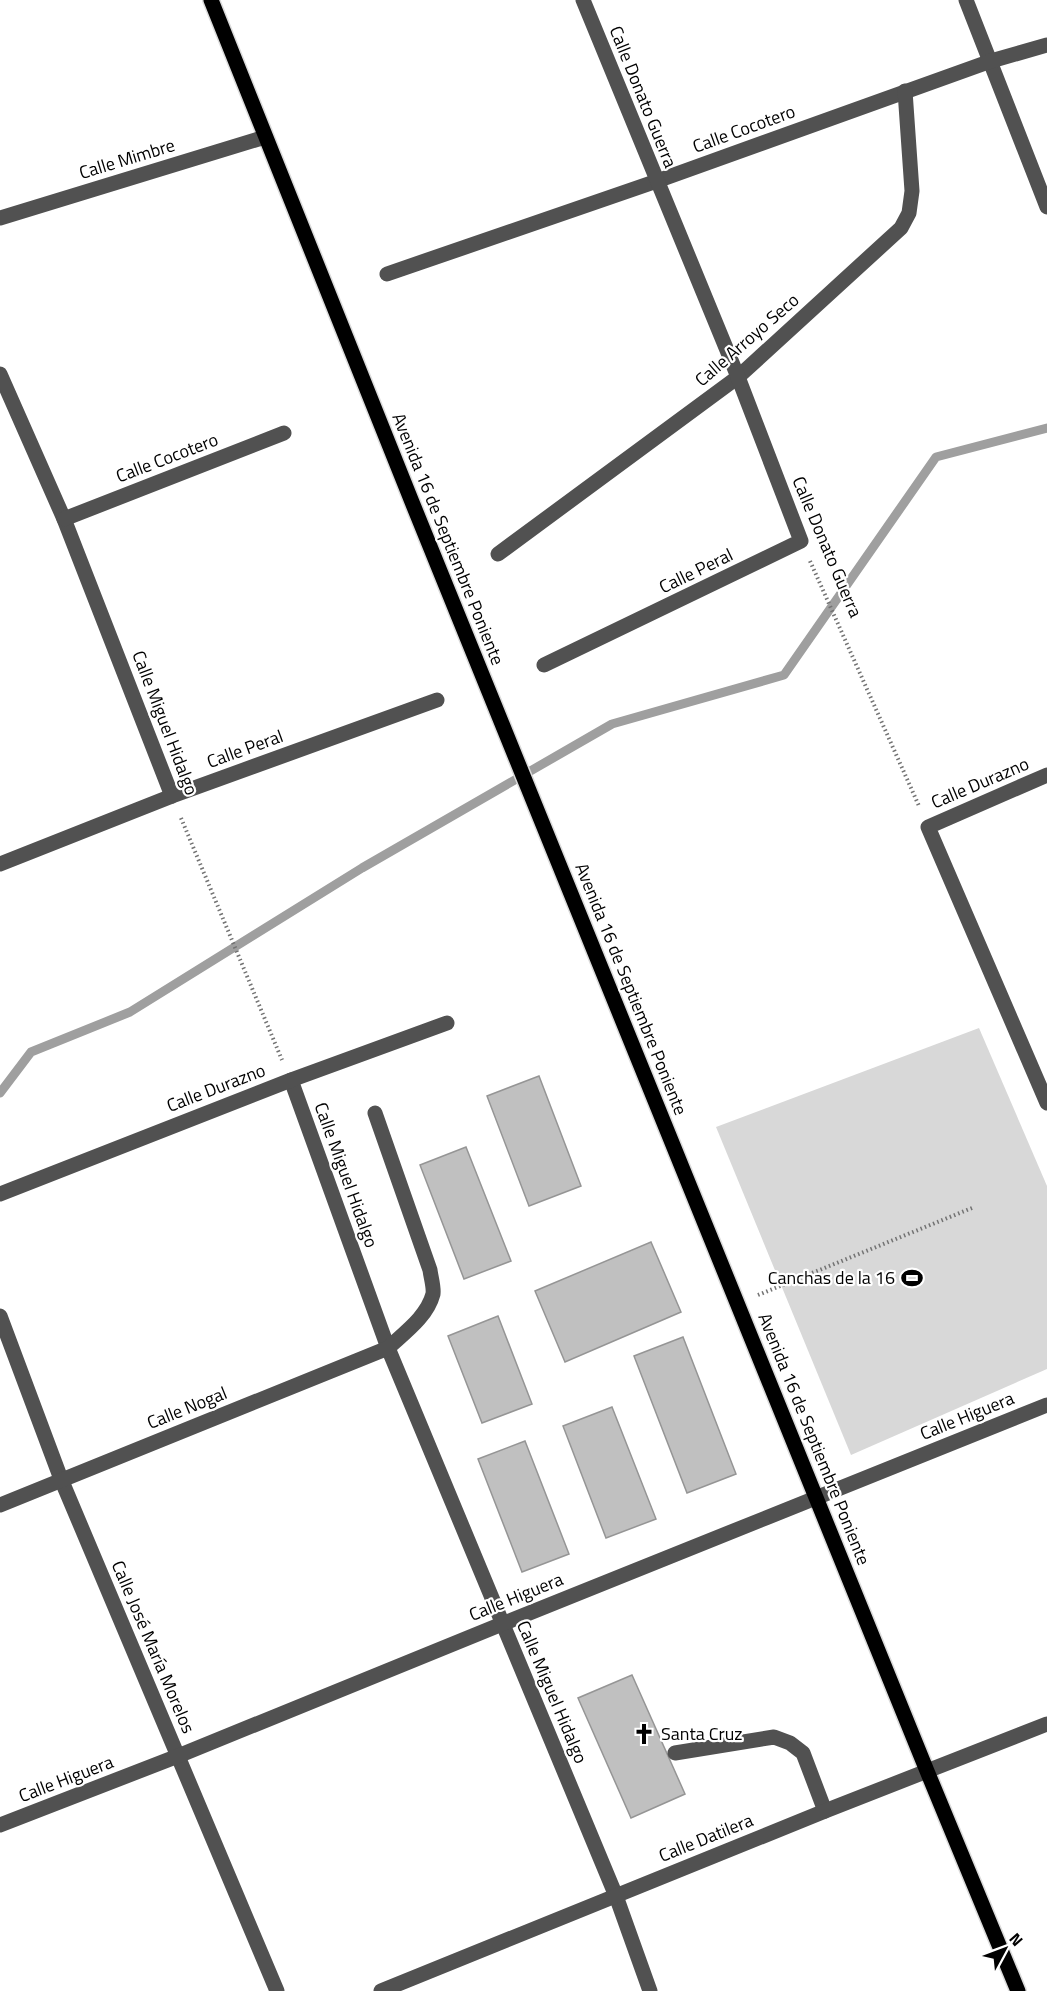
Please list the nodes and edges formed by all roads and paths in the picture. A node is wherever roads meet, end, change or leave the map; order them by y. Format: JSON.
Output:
{"nodes":[{"id":1,"x":211,"y":0,"type":"edge"},
{"id":2,"x":583,"y":0,"type":"edge"},
{"id":3,"x":966,"y":0,"type":"edge"},
{"id":4,"x":1047,"y":45,"type":"edge"},
{"id":5,"x":991,"y":61,"type":"junction"},
{"id":6,"x":905,"y":91,"type":"junction"},
{"id":7,"x":265,"y":138,"type":"junction"},
{"id":8,"x":657,"y":181,"type":"junction"},
{"id":9,"x":1047,"y":207,"type":"edge"},
{"id":10,"x":0,"y":218,"type":"edge"},
{"id":11,"x":387,"y":274,"type":"dead end"},
{"id":12,"x":0,"y":374,"type":"edge"},
{"id":13,"x":738,"y":377,"type":"junction"},
{"id":14,"x":284,"y":433,"type":"dead end"},
{"id":15,"x":64,"y":519,"type":"junction"},
{"id":16,"x":801,"y":541,"type":"junction"},
{"id":17,"x":498,"y":554,"type":"dead end"},
{"id":18,"x":544,"y":665,"type":"dead end"},
{"id":19,"x":437,"y":700,"type":"dead end"},
{"id":20,"x":1047,"y":775,"type":"edge"},
{"id":21,"x":172,"y":796,"type":"junction"},
{"id":22,"x":928,"y":827,"type":"junction"},
{"id":23,"x":0,"y":864,"type":"edge"},
{"id":24,"x":447,"y":1023,"type":"dead end"},
{"id":25,"x":291,"y":1080,"type":"junction"},
{"id":26,"x":1044,"y":1087,"type":"edge"},
{"id":27,"x":1047,"y":1103,"type":"edge"},
{"id":28,"x":375,"y":1113,"type":"dead end"},
{"id":29,"x":0,"y":1194,"type":"edge"},
{"id":30,"x":972,"y":1208,"type":"dead end"},
{"id":31,"x":738,"y":1303,"type":"junction"},
{"id":32,"x":0,"y":1316,"type":"edge"},
{"id":33,"x":388,"y":1348,"type":"junction"},
{"id":34,"x":1047,"y":1406,"type":"edge"},
{"id":35,"x":61,"y":1479,"type":"junction"},
{"id":36,"x":817,"y":1498,"type":"junction"},
{"id":37,"x":0,"y":1505,"type":"edge"},
{"id":38,"x":502,"y":1624,"type":"junction"},
{"id":39,"x":1047,"y":1724,"type":"edge"},
{"id":40,"x":675,"y":1753,"type":"dead end"},
{"id":41,"x":178,"y":1756,"type":"junction"},
{"id":42,"x":927,"y":1771,"type":"junction"},
{"id":43,"x":825,"y":1811,"type":"junction"},
{"id":44,"x":0,"y":1825,"type":"edge"},
{"id":45,"x":616,"y":1896,"type":"junction"},
{"id":46,"x":277,"y":1991,"type":"edge"},
{"id":47,"x":381,"y":1991,"type":"edge"},
{"id":48,"x":650,"y":1991,"type":"edge"},
{"id":49,"x":1018,"y":1991,"type":"edge"}],
"edges":[{"from":1,"to":7,"type":"main road","name":"Avenida 16 de Septiembre Poniente"},
{"from":2,"to":8,"type":"street","name":"Calle Donato Guerra"},
{"from":3,"to":5,"type":"street"},
{"from":4,"to":5,"type":"street","name":"Calle Cocotero"},
{"from":5,"to":6,"type":"street","name":"Calle Cocotero"},
{"from":5,"to":9,"type":"street"},
{"from":6,"to":8,"type":"street","name":"Calle Cocotero"},
{"from":6,"to":13,"type":"street","name":"Calle Arroyo Seco"},
{"from":7,"to":10,"type":"street","name":"Calle Mimbre"},
{"from":7,"to":31,"type":"main road","name":"Avenida 16 de Septiembre Poniente"},
{"from":8,"to":11,"type":"street","name":"Calle Cocotero"},
{"from":8,"to":13,"type":"street","name":"Calle Donato Guerra"},
{"from":12,"to":15,"type":"street","name":"Calle Miguel Hidalgo"},
{"from":13,"to":16,"type":"street","name":"Calle Donato Guerra"},
{"from":13,"to":17,"type":"street","name":"Calle Arroyo Seco"},
{"from":14,"to":15,"type":"street","name":"Calle Cocotero"},
{"from":15,"to":21,"type":"street","name":"Calle Miguel Hidalgo"},
{"from":16,"to":18,"type":"street","name":"Calle Peral"},
{"from":16,"to":22,"type":"path","name":"Calle Donato Guerra"},
{"from":19,"to":21,"type":"street","name":"Calle Peral"},
{"from":20,"to":22,"type":"street","name":"Calle Durazno"},
{"from":21,"to":23,"type":"street","name":"Calle Peral"},
{"from":21,"to":25,"type":"path","name":"Calle Miguel Hidalgo"},
{"from":22,"to":26,"type":"street"},
{"from":24,"to":25,"type":"street","name":"Calle Durazno"},
{"from":25,"to":29,"type":"street","name":"Calle Durazno"},
{"from":25,"to":33,"type":"street","name":"Calle Miguel Hidalgo"},
{"from":26,"to":27,"type":"street"},
{"from":28,"to":33,"type":"street"},
{"from":30,"to":31,"type":"path"},
{"from":31,"to":36,"type":"main road","name":"Avenida 16 de Septiembre Poniente"},
{"from":32,"to":35,"type":"street","name":"Calle José María Morelos"},
{"from":33,"to":35,"type":"street","name":"Calle Nogal"},
{"from":33,"to":38,"type":"street","name":"Calle Miguel Hidalgo"},
{"from":34,"to":36,"type":"street","name":"Calle Higuera"},
{"from":35,"to":37,"type":"street","name":"Calle Nogal"},
{"from":35,"to":41,"type":"street","name":"Calle José María Morelos"},
{"from":36,"to":38,"type":"street","name":"Calle Higuera"},
{"from":36,"to":42,"type":"main road","name":"Avenida 16 de Septiembre Poniente"},
{"from":38,"to":41,"type":"street","name":"Calle Higuera"},
{"from":38,"to":45,"type":"street","name":"Calle Miguel Hidalgo"},
{"from":39,"to":42,"type":"street","name":"Calle Datilera"},
{"from":40,"to":43,"type":"street"},
{"from":41,"to":44,"type":"street","name":"Calle Higuera"},
{"from":41,"to":46,"type":"street","name":"Calle José María Morelos"},
{"from":42,"to":43,"type":"street","name":"Calle Datilera"},
{"from":42,"to":49,"type":"main road","name":"Avenida 16 de Septiembre Poniente"},
{"from":43,"to":45,"type":"street","name":"Calle Datilera"},
{"from":45,"to":47,"type":"street","name":"Calle Datilera"},
{"from":45,"to":48,"type":"street","name":"Calle Miguel Hidalgo"}]}
